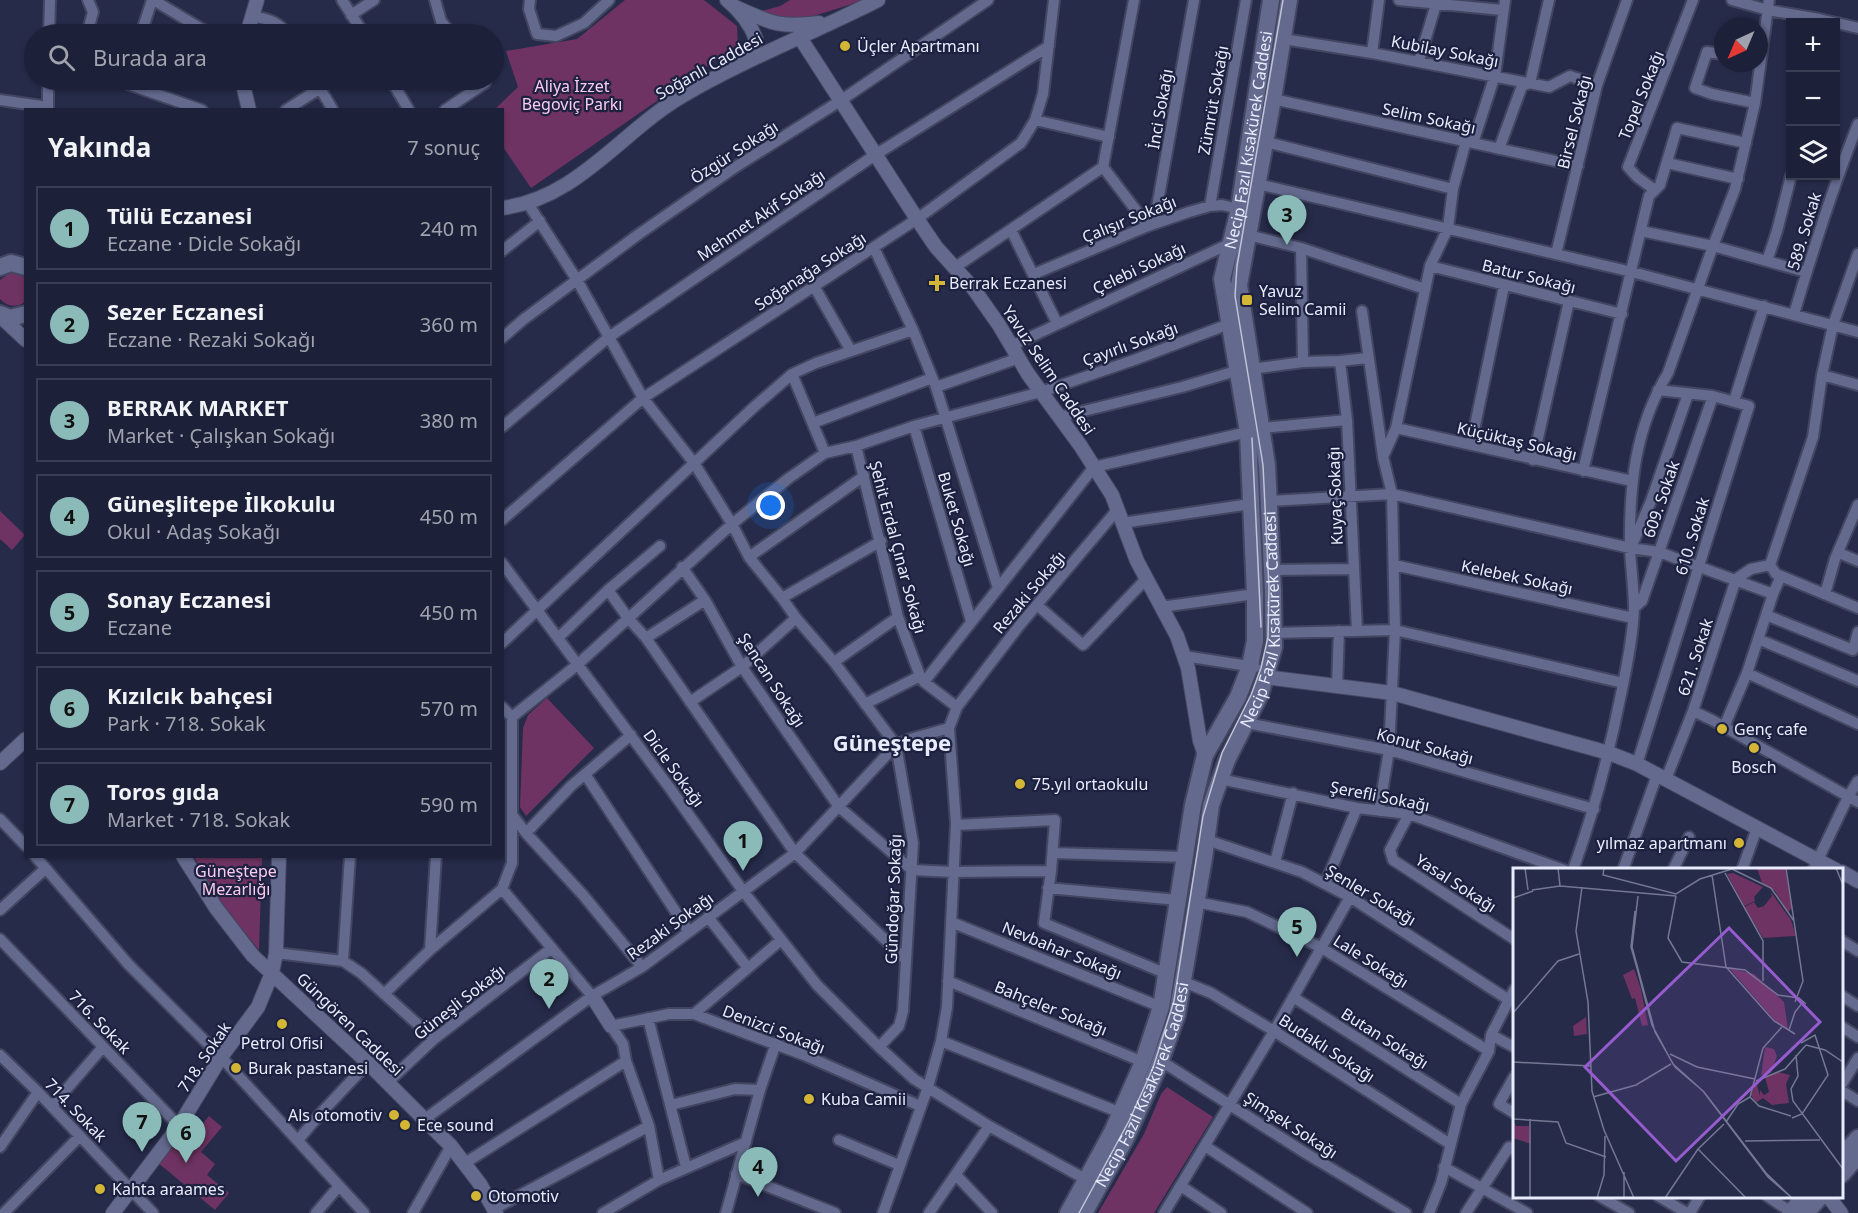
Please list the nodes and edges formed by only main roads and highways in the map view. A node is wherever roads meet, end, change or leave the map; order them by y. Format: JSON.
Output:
{"nodes":[{"id":1,"x":1271,"y":0,"type":"edge"},
{"id":2,"x":1289,"y":0,"type":"edge"},
{"id":3,"x":1240,"y":238,"type":"junction"},
{"id":4,"x":1,"y":265,"type":"edge"},
{"id":5,"x":24,"y":266,"type":"edge"},
{"id":6,"x":24,"y":314,"type":"edge"},
{"id":7,"x":0,"y":315,"type":"edge"},
{"id":8,"x":1244,"y":370,"type":"junction"},
{"id":9,"x":1255,"y":430,"type":"junction"},
{"id":10,"x":1858,"y":1138,"type":"edge"},
{"id":11,"x":1843,"y":1155,"type":"edge"},
{"id":12,"x":1858,"y":1156,"type":"edge"},
{"id":13,"x":1843,"y":1173,"type":"edge"},
{"id":14,"x":1804,"y":1198,"type":"edge"},
{"id":15,"x":1819,"y":1198,"type":"edge"},
{"id":16,"x":1068,"y":1213,"type":"edge"},
{"id":17,"x":1084,"y":1213,"type":"edge"},
{"id":18,"x":1796,"y":1213,"type":"edge"}],
"edges":[{"from":1,"to":3,"type":"main road","name":"Necip Fazıl Kısakürek Caddesi"},
{"from":2,"to":3,"type":"main road","name":"Necip Fazıl Kısakürek Caddesi"},
{"from":3,"to":8,"type":"main road","name":"Necip Fazıl Kısakürek Caddesi"},
{"from":3,"to":8,"type":"main road","name":"Necip Fazıl Kısakürek Caddesi"},
{"from":4,"to":5,"type":"main road"},
{"from":6,"to":7,"type":"main road"},
{"from":8,"to":9,"type":"main road","name":"Necip Fazıl Kısakürek Caddesi"},
{"from":9,"to":16,"type":"main road","name":"Necip Fazıl Kısakürek Caddesi"},
{"from":9,"to":17,"type":"main road","name":"Necip Fazıl Kısakürek Caddesi"},
{"from":10,"to":11,"type":"main road"},
{"from":12,"to":13,"type":"main road"},
{"from":14,"to":18,"type":"main road"},
{"from":15,"to":18,"type":"main road"}]}
